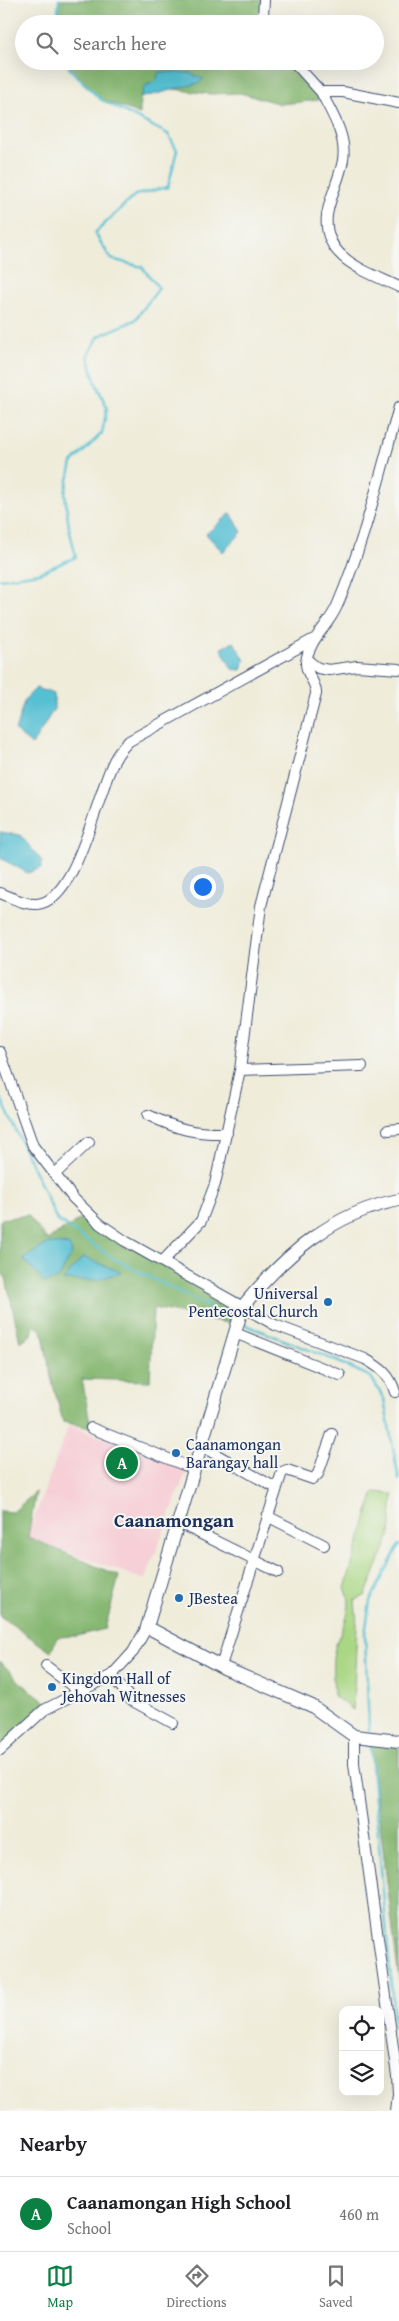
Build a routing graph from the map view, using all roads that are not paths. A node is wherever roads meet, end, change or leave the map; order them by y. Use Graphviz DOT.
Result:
graph roads {
  1 [pos="264,0"];
  2 [pos="263,15"];
  3 [pos="301,70"];
  4 [pos="321,92"];
  5 [pos="399,103"];
  6 [pos="399,287"];
  7 [pos="399,407"];
  8 [pos="315,638"];
  9 [pos="307,660"];
  10 [pos="399,670"];
  11 [pos="0,893"];
  12 [pos="0,1052"];
  13 [pos="362,1066"];
  14 [pos="240,1070"];
  15 [pos="148,1115"];
  16 [pos="227,1133"];
  17 [pos="89,1142"];
  18 [pos="54,1174"];
  19 [pos="399,1200"];
  20 [pos="163,1261"];
  21 [pos="242,1306"];
  22 [pos="235,1333"];
  23 [pos="340,1375"];
  24 [pos="395,1392"];
  25 [pos="91,1428"];
  26 [pos="332,1434"];
  27 [pos="201,1446"];
  28 [pos="194,1469"];
  29 [pos="276,1488"];
  30 [pos="267,1516"];
  31 [pos="178,1522"];
  32 [pos="324,1545"];
  33 [pos="252,1560"];
  34 [pos="278,1572"];
  35 [pos="147,1627"];
  36 [pos="46,1666"];
  37 [pos="221,1666"];
  38 [pos="112,1675"];
  39 [pos="80,1692"];
  40 [pos="173,1723"];
  41 [pos="354,1736"];
  42 [pos="399,1741"];
  43 [pos="0,1750"];
  44 [pos="396,2111"];
  1 -- 2 [label="street"];
  3 -- 4 [label="street"];
  4 -- 5 [label="street"];
  4 -- 6 [label="street"];
  7 -- 8 [label="street"];
  8 -- 9 [label="street"];
  8 -- 11 [label="street"];
  9 -- 10 [label="street"];
  9 -- 14 [label="street"];
  12 -- 18 [label="street"];
  13 -- 14 [label="street"];
  14 -- 16 [label="street"];
  15 -- 16 [label="street"];
  16 -- 20 [label="street"];
  17 -- 18 [label="street"];
  18 -- 20 [label="street"];
  19 -- 21 [label="street"];
  20 -- 21 [label="street"];
  21 -- 22 [label="street"];
  21 -- 24 [label="street"];
  22 -- 23 [label="street"];
  22 -- 27 [label="street"];
  25 -- 28 [label="street"];
  26 -- 29 [label="street"];
  27 -- 28 [label="street"];
  27 -- 29 [label="street"];
  28 -- 31 [label="street"];
  29 -- 30 [label="street"];
  30 -- 32 [label="street"];
  30 -- 33 [label="street"];
  31 -- 33 [label="street"];
  31 -- 35 [label="street"];
  33 -- 34 [label="street"];
  33 -- 37 [label="street"];
  35 -- 37 [label="street"];
  35 -- 38 [label="street"];
  36 -- 39 [label="street"];
  37 -- 41 [label="street"];
  38 -- 39 [label="street"];
  38 -- 40 [label="street"];
  39 -- 43 [label="street"];
  41 -- 42 [label="street"];
  41 -- 44 [label="street"];
}
